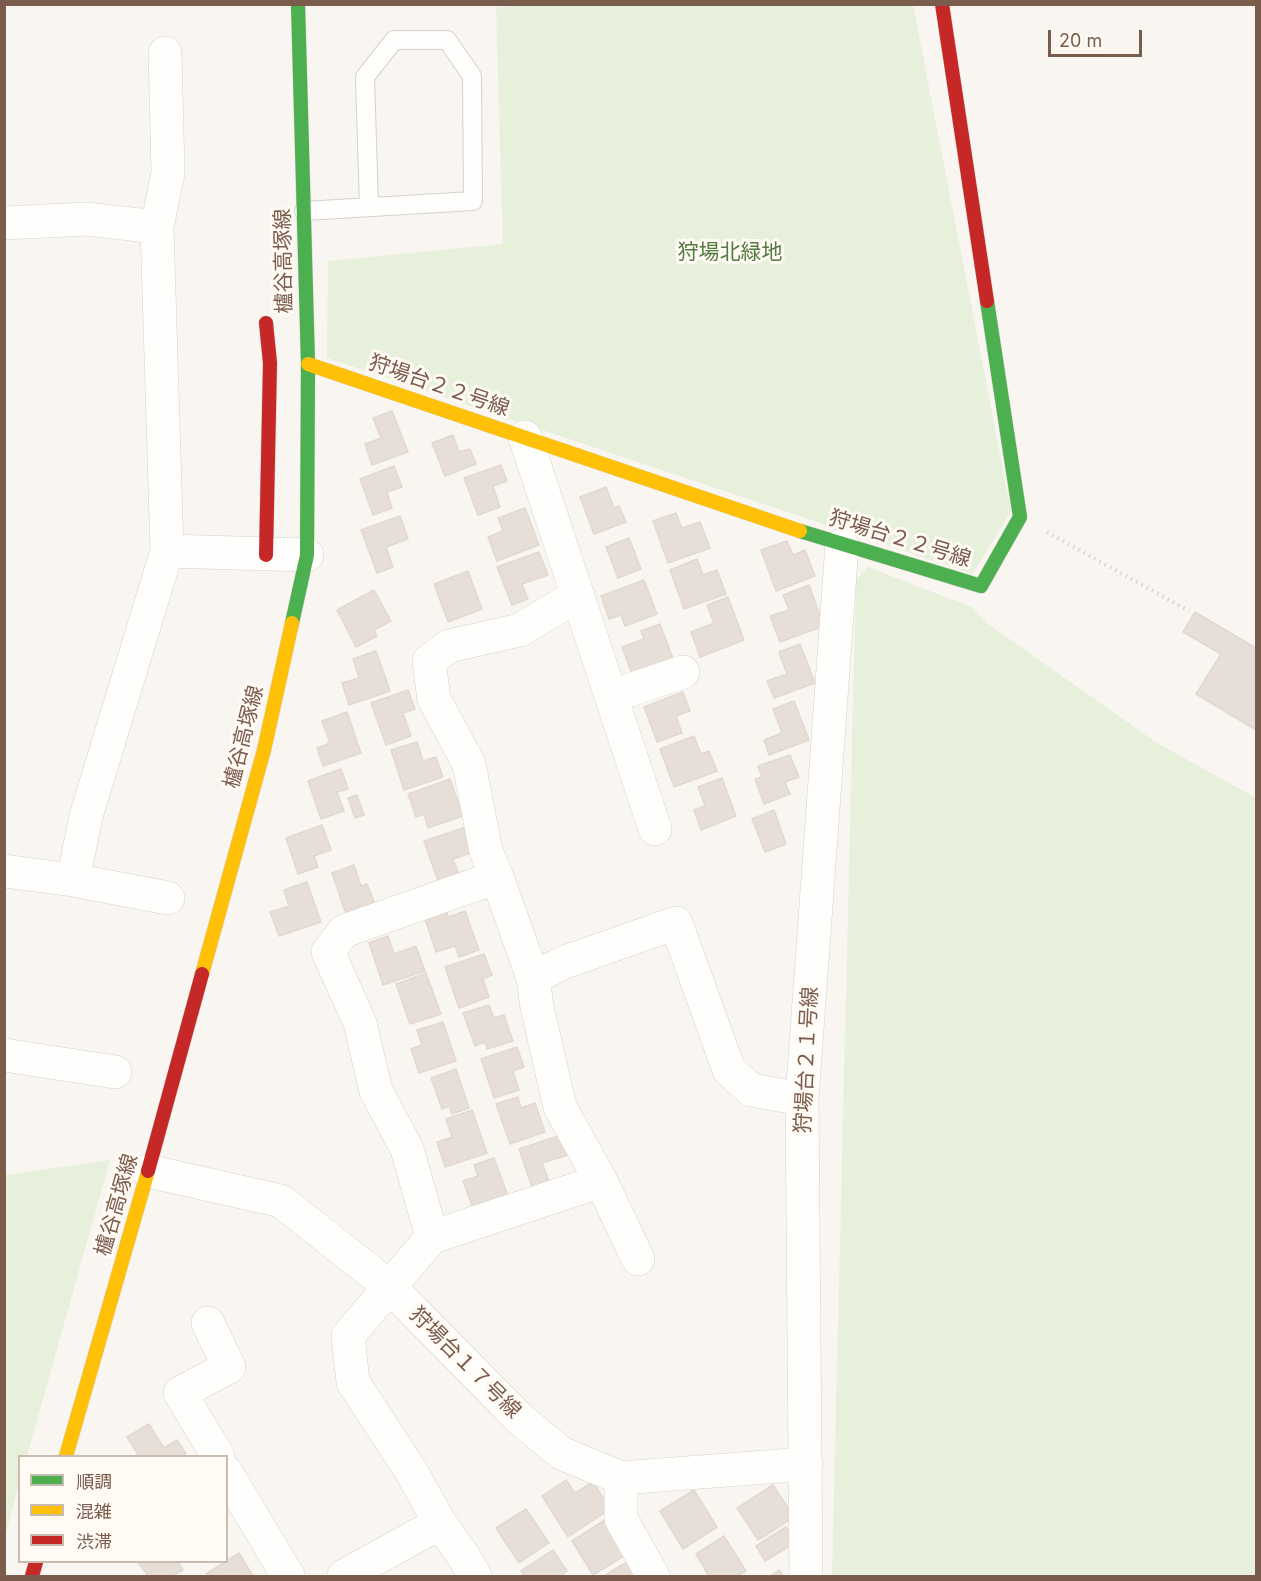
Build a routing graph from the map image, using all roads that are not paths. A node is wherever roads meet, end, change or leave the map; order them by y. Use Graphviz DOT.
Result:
graph roads {
  1 [pos="298,4"];
  2 [pos="942,4"];
  3 [pos="165,53"];
  4 [pos="369,207"];
  5 [pos="304,211"];
  6 [pos="4,223"];
  7 [pos="157,227"];
  8 [pos="266,323"];
  9 [pos="308,364"];
  10 [pos="525,437"];
  11 [pos="842,545"];
  12 [pos="167,551"];
  13 [pos="266,555"];
  14 [pos="307,555"];
  15 [pos="578,595"];
  16 [pos="683,672"];
  17 [pos="612,696"];
  18 [pos="656,829"];
  19 [pos="4,871"];
  20 [pos="497,877"];
  21 [pos="73,880"];
  22 [pos="168,898"];
  23 [pos="533,978"];
  24 [pos="4,1055"];
  25 [pos="115,1072"];
  26 [pos="802,1099"];
  27 [pos="148,1171"];
  28 [pos="602,1181"];
  29 [pos="432,1238"];
  30 [pos="638,1259"];
  31 [pos="390,1287"];
  32 [pos="208,1323"];
  33 [pos="66,1455"];
  34 [pos="217,1455"];
  35 [pos="806,1464"];
  36 [pos="228,1475"];
  37 [pos="621,1478"];
  38 [pos="440,1523"];
  39 [pos="288,1576"];
  40 [pos="344,1576"];
  41 [pos="475,1576"];
  42 [pos="653,1576"];
  43 [pos="806,1576"];
  1 -- 5 [label="street, 櫨谷高塚線"];
  2 -- 11 [label="street, 狩場台２２号線"];
  3 -- 7 [label="street"];
  4 -- 4 [label="lane"];
  4 -- 5 [label="lane"];
  5 -- 9 [label="street, 櫨谷高塚線"];
  6 -- 7 [label="street"];
  7 -- 12 [label="street"];
  8 -- 13 [label="street"];
  9 -- 10 [label="street, 狩場台２２号線"];
  9 -- 14 [label="street, 櫨谷高塚線"];
  10 -- 11 [label="street, 狩場台２２号線"];
  10 -- 15 [label="street"];
  11 -- 26 [label="street, 狩場台２１号線"];
  12 -- 13 [label="street"];
  12 -- 21 [label="street"];
  13 -- 14 [label="street"];
  14 -- 27 [label="street, 櫨谷高塚線"];
  15 -- 17 [label="street"];
  15 -- 20 [label="street"];
  16 -- 17 [label="street"];
  17 -- 18 [label="street"];
  19 -- 21 [label="street"];
  20 -- 23 [label="street"];
  20 -- 29 [label="street"];
  21 -- 22 [label="street"];
  23 -- 26 [label="street"];
  23 -- 28 [label="street"];
  24 -- 25 [label="street"];
  26 -- 35 [label="street, 狩場台２１号線"];
  27 -- 31 [label="street, 狩場台１７号線"];
  27 -- 33 [label="street, 櫨谷高塚線"];
  28 -- 29 [label="street"];
  28 -- 30 [label="street"];
  29 -- 31 [label="street"];
  31 -- 37 [label="street, 狩場台１７号線"];
  31 -- 38 [label="street"];
  32 -- 34 [label="street"];
  35 -- 37 [label="street, 狩場台１７号線"];
  35 -- 43 [label="street, 狩場台２１号線"];
  36 -- 39 [label="street"];
  37 -- 42 [label="street"];
  38 -- 40 [label="street"];
  38 -- 41 [label="street"];
}
